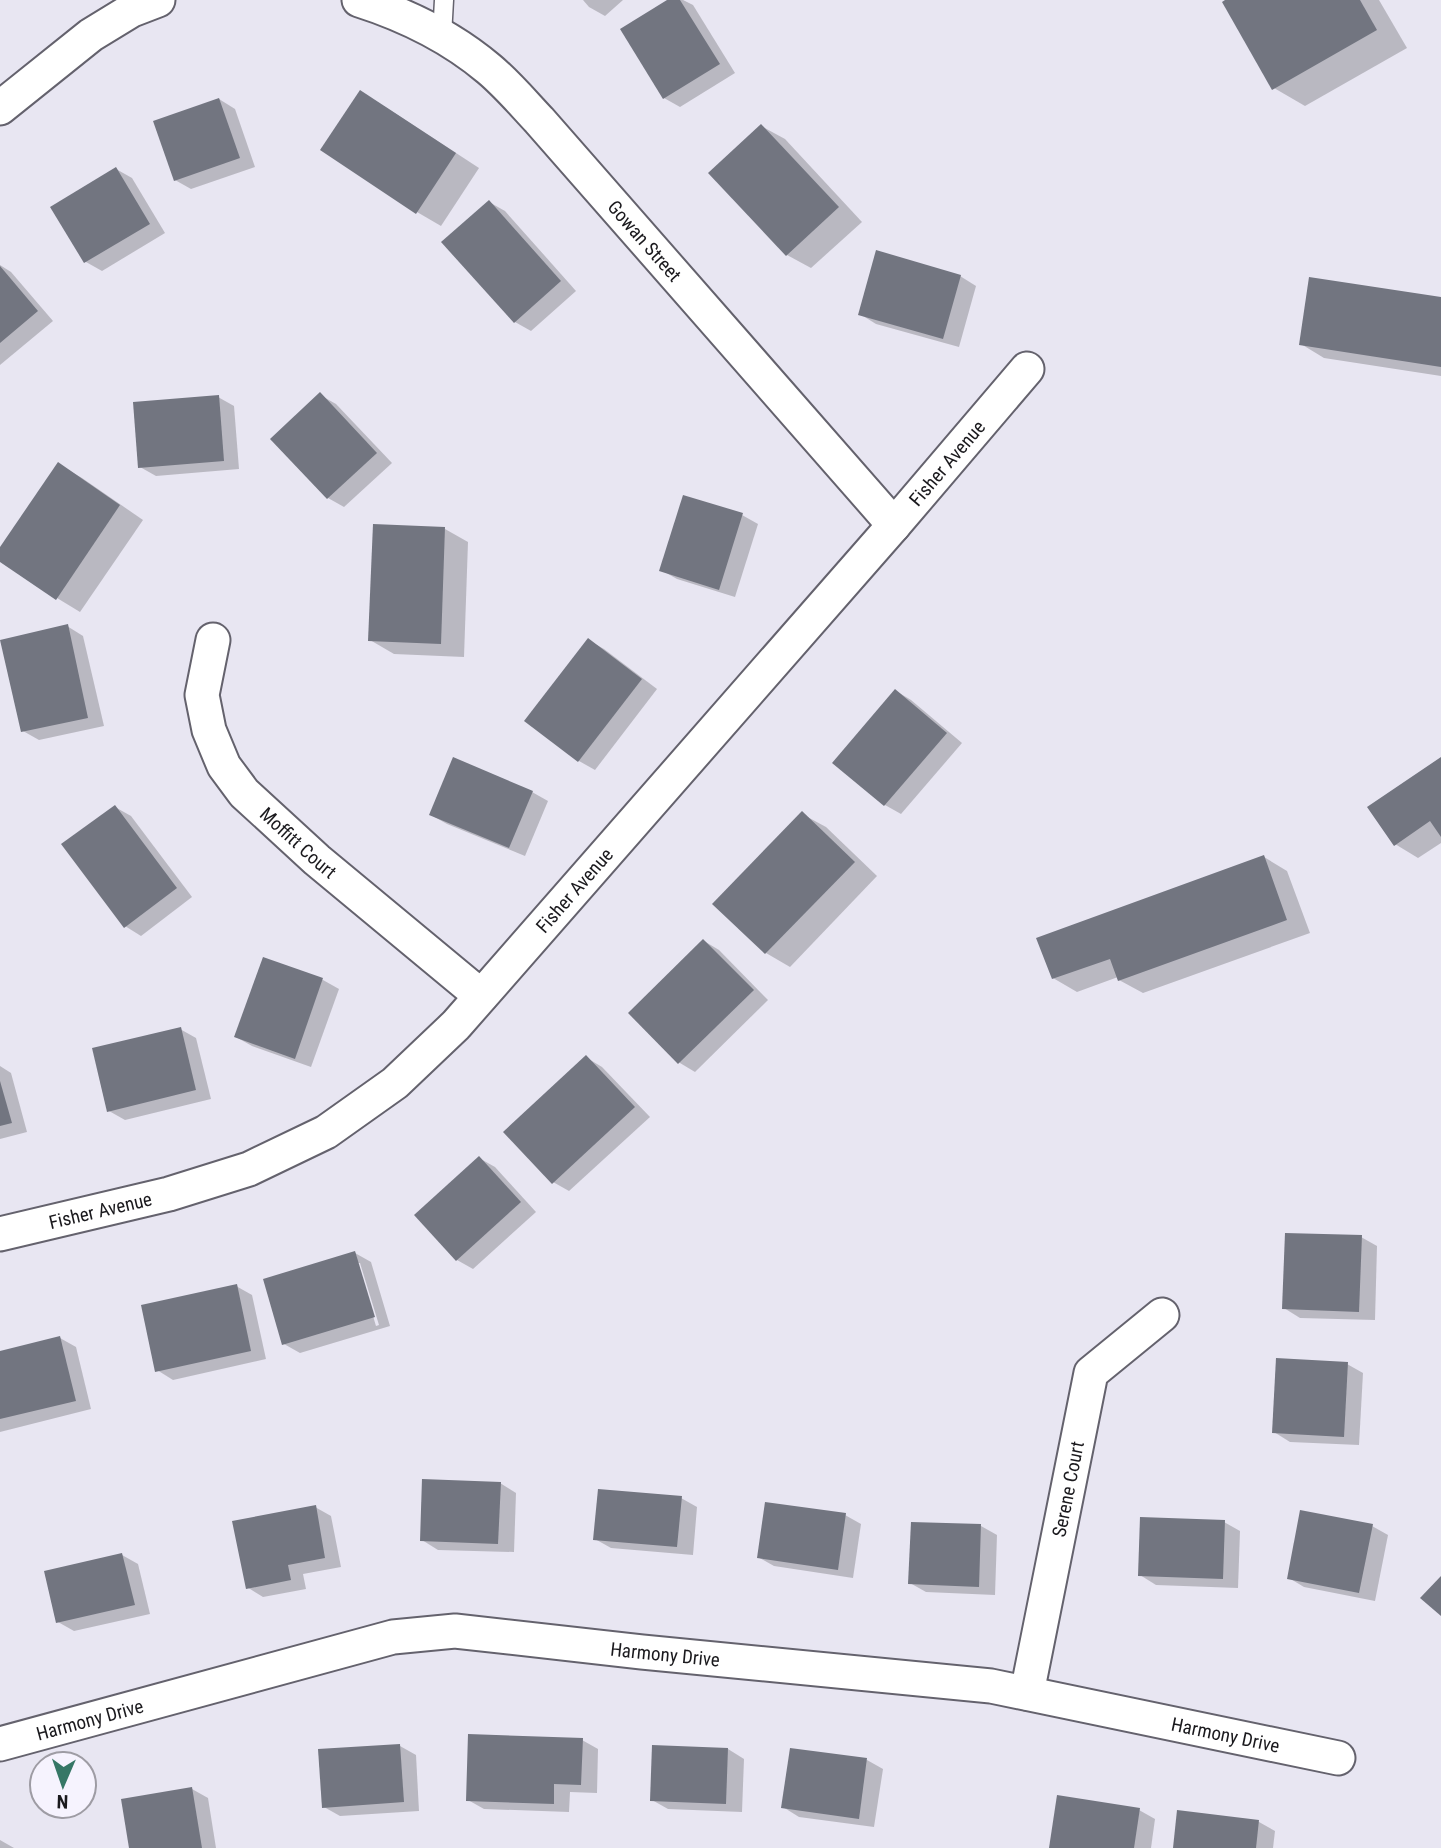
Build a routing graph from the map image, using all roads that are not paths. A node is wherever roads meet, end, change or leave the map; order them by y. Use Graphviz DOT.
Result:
graph roads {
  1 [pos="124,0"];
  2 [pos="158,0"];
  3 [pos="359,0"];
  4 [pos="444,0"];
  5 [pos="91,36"];
  6 [pos="442,36"];
  7 [pos="0,108"];
  8 [pos="1027,369"];
  9 [pos="894,525"];
  10 [pos="213,640"];
  11 [pos="481,996"];
  12 [pos="0,1234"];
  13 [pos="1162,1315"];
  14 [pos="1027,1693"];
  15 [pos="0,1744"];
  16 [pos="1338,1758"];
  1 -- 5 [label="lane"];
  2 -- 5 [label="street"];
  3 -- 6 [label="street, Gowan Street"];
  4 -- 6 [label="lane"];
  5 -- 7 [label="street"];
  6 -- 9 [label="street, Gowan Street"];
  8 -- 9 [label="street, Fisher Avenue"];
  9 -- 11 [label="street, Fisher Avenue"];
  10 -- 11 [label="street, Moffitt Court"];
  11 -- 12 [label="street, Fisher Avenue"];
  13 -- 14 [label="street, Serene Court"];
  14 -- 15 [label="street, Harmony Drive"];
  14 -- 16 [label="street, Harmony Drive"];
}
